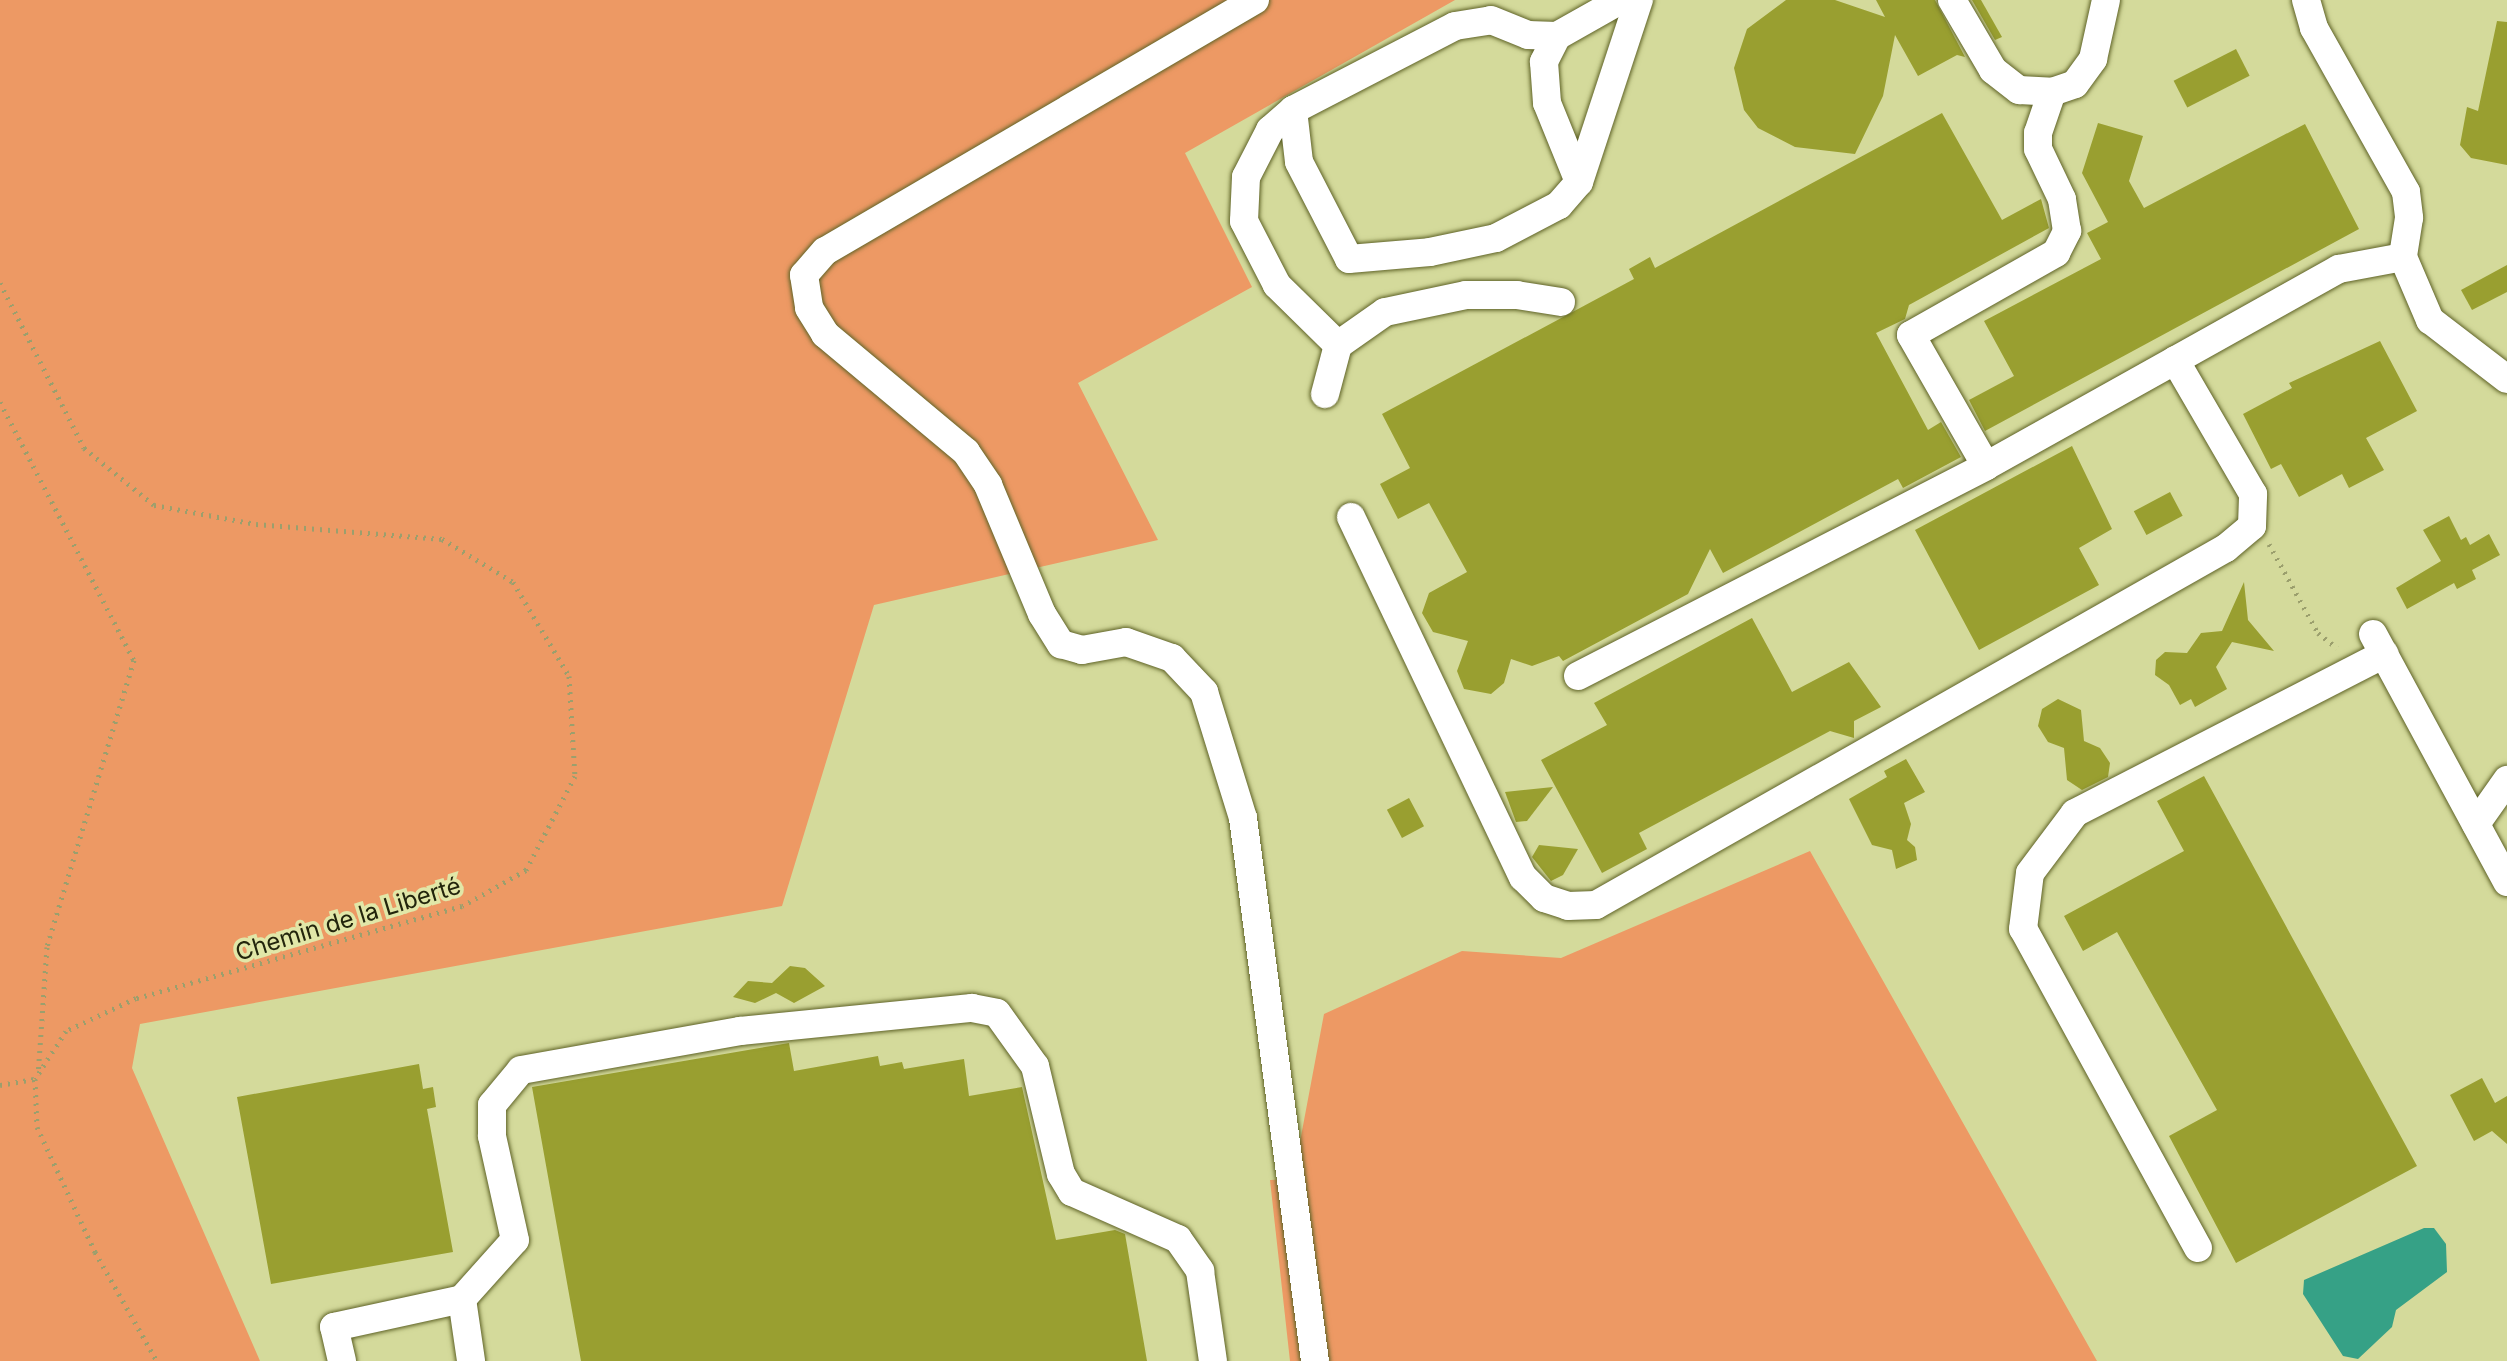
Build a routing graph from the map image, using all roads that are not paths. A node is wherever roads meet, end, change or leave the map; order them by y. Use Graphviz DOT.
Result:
graph roads {
  1 [pos="1255,0"];
  2 [pos="1621,0"];
  3 [pos="1639,0"];
  4 [pos="1952,0"];
  5 [pos="2106,0"];
  6 [pos="2306,0"];
  7 [pos="1557,36"];
  8 [pos="2052,92"];
  9 [pos="1293,110"];
  10 [pos="1579,182"];
  11 [pos="2403,257"];
  12 [pos="1561,302"];
  13 [pos="1338,345"];
  14 [pos="2175,360"];
  15 [pos="2507,379"];
  16 [pos="1325,394"];
  17 [pos="1986,466"];
  18 [pos="1351,517"];
  19 [pos="1578,676"];
  20 [pos="2506,784"];
  21 [pos="2476,824"];
  22 [pos="2507,882"];
  23 [pos="2198,1248"];
  24 [pos="462,1299"];
  25 [pos="342,1361"];
  26 [pos="471,1361"];
  27 [pos="1213,1361"];
  28 [pos="1315,1361"];
  1 -- 28 [label="lane"];
  2 -- 7 [label="lane"];
  3 -- 10 [label="lane"];
  4 -- 8 [label="lane"];
  5 -- 8 [label="lane"];
  6 -- 11 [label="lane"];
  7 -- 9 [label="lane"];
  7 -- 10 [label="lane"];
  8 -- 17 [label="lane"];
  9 -- 10 [label="lane"];
  9 -- 13 [label="lane"];
  11 -- 14 [label="lane"];
  11 -- 15 [label="lane"];
  12 -- 13 [label="lane"];
  13 -- 16 [label="lane"];
  14 -- 17 [label="lane"];
  14 -- 18 [label="lane"];
  17 -- 19 [label="lane"];
  20 -- 21 [label="lane"];
  21 -- 22 [label="lane"];
  21 -- 23 [label="lane"];
  24 -- 25 [label="lane"];
  24 -- 26 [label="lane"];
  24 -- 27 [label="lane"];
}
